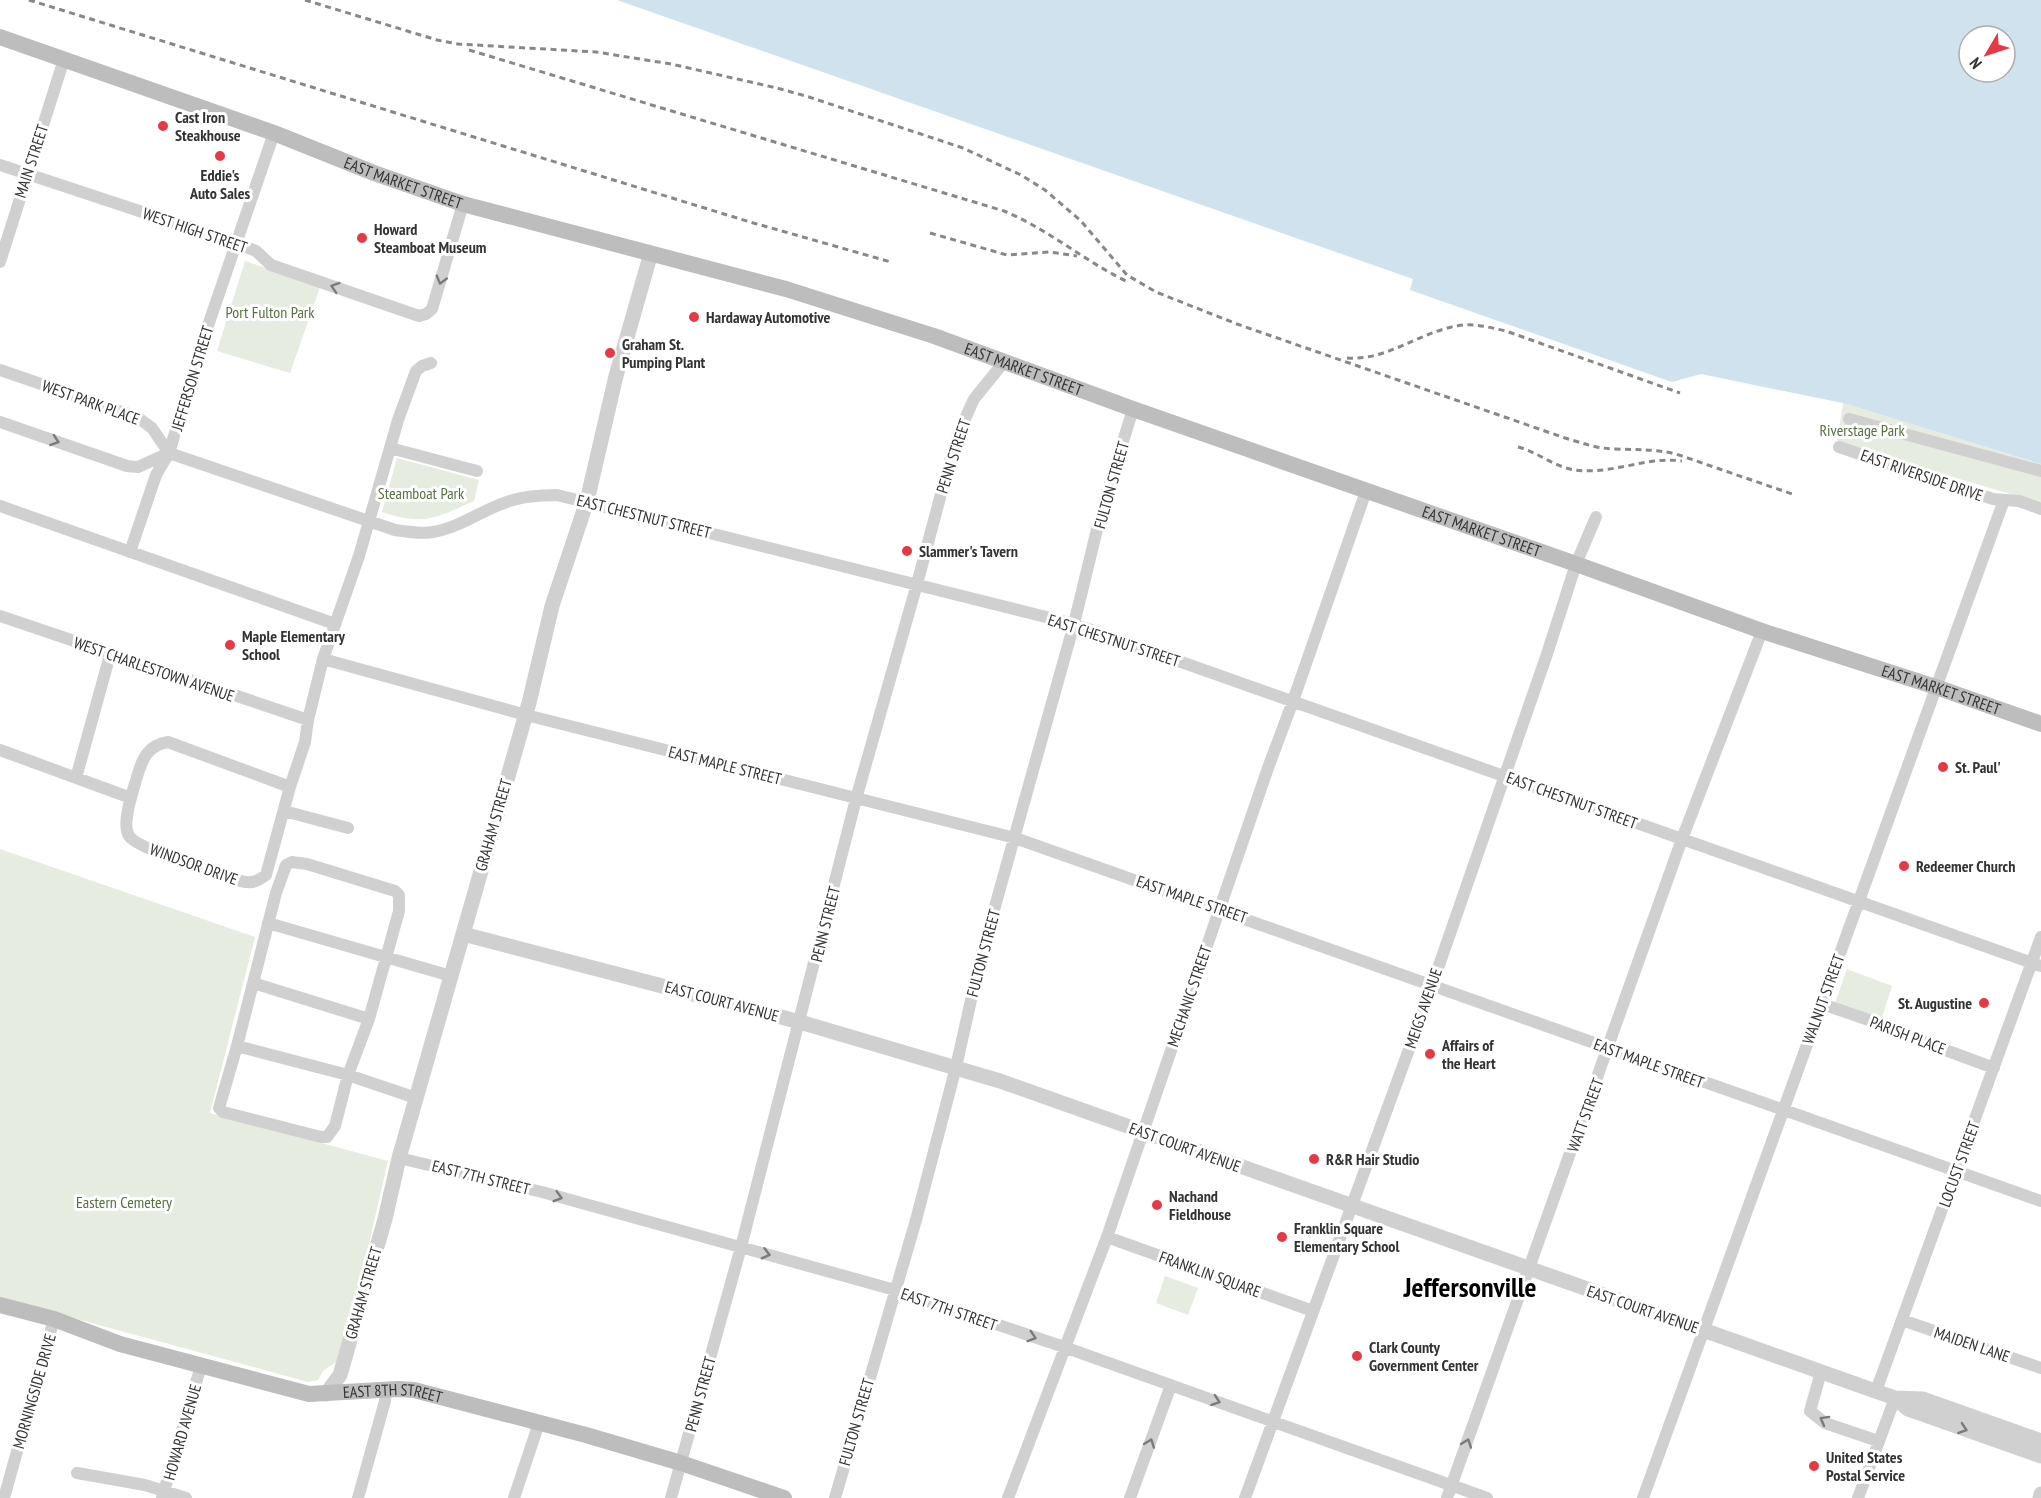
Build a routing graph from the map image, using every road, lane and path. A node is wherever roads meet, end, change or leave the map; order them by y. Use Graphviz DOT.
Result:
graph roads {
  1 [pos="0,37"];
  2 [pos="64,59"];
  3 [pos="274,133"];
  4 [pos="0,165"];
  5 [pos="27,174"];
  6 [pos="463,204"];
  7 [pos="236,243"];
  8 [pos="651,253"];
  9 [pos="0,262"];
  10 [pos="1004,362"];
  11 [pos="431,363"];
  12 [pos="0,370"];
  13 [pos="1133,409"];
  14 [pos="1849,419"];
  15 [pos="0,422"];
  16 [pos="1839,447"];
  17 [pos="390,448"];
  18 [pos="169,453"];
  19 [pos="477,471"];
  20 [pos="2041,471"];
  21 [pos="1366,491"];
  22 [pos="2004,500"];
  23 [pos="587,501"];
  24 [pos="0,506"];
  25 [pos="2041,509"];
  26 [pos="1596,517"];
  27 [pos="368,522"];
  28 [pos="130,552"];
  29 [pos="1576,564"];
  30 [pos="917,584"];
  31 [pos="0,616"];
  32 [pos="335,624"];
  33 [pos="1074,624"];
  34 [pos="1762,631"];
  35 [pos="110,655"];
  36 [pos="323,659"];
  37 [pos="1936,687"];
  38 [pos="1293,701"];
  39 [pos="526,715"];
  40 [pos="308,720"];
  41 [pos="2041,724"];
  42 [pos="0,750"];
  43 [pos="1505,776"];
  44 [pos="76,778"];
  45 [pos="290,787"];
  46 [pos="131,798"];
  47 [pos="856,799"];
  48 [pos="284,811"];
  49 [pos="348,828"];
  50 [pos="1015,838"];
  51 [pos="1682,839"];
  52 [pos="1859,902"];
  53 [pos="1220,909"];
  54 [pos="268,923"];
  55 [pos="463,934"];
  56 [pos="2041,937"];
  57 [pos="386,958"];
  58 [pos="2036,965"];
  59 [pos="451,976"];
  60 [pos="253,983"];
  61 [pos="1432,985"];
  62 [pos="1822,1004"];
  63 [pos="369,1019"];
  64 [pos="800,1022"];
  65 [pos="237,1046"];
  66 [pos="1608,1048"];
  67 [pos="956,1067"];
  68 [pos="1994,1068"];
  69 [pos="348,1075"];
  70 [pos="416,1098"];
  71 [pos="1783,1110"];
  72 [pos="1142,1132"];
  73 [pos="399,1158"];
  74 [pos="1956,1171"];
  75 [pos="2041,1201"];
  76 [pos="1352,1206"];
  77 [pos="1107,1238"];
  78 [pos="741,1247"];
  79 [pos="1529,1269"];
  80 [pos="895,1290"];
  81 [pos="0,1305"];
  82 [pos="1313,1311"];
  83 [pos="54,1319"];
  84 [pos="1902,1320"];
  85 [pos="1703,1330"];
  86 [pos="1064,1347"];
  87 [pos="201,1366"];
  88 [pos="2041,1368"];
  89 [pos="1821,1372"];
  90 [pos="1172,1386"];
  91 [pos="386,1389"];
  92 [pos="1876,1391"];
  93 [pos="326,1394"];
  94 [pos="1895,1398"];
  95 [pos="1274,1422"];
  96 [pos="540,1423"];
  97 [pos="1878,1441"];
  98 [pos="2041,1441"];
  99 [pos="2041,1456"];
  100 [pos="681,1463"];
  101 [pos="77,1473"];
  102 [pos="1449,1492"];
  103 [pos="163,1495"];
  104 [pos="4,1498"];
  105 [pos="186,1498"];
  106 [pos="358,1498"];
  107 [pos="514,1498"];
  108 [pos="671,1498"];
  109 [pos="784,1498"];
  110 [pos="835,1498"];
  111 [pos="1008,1498"];
  112 [pos="1130,1498"];
  113 [pos="1245,1498"];
  114 [pos="1487,1498"];
  115 [pos="1643,1498"];
  116 [pos="1858,1498"];
  1 -- 2 [label="main road, EAST MARKET STREET"];
  2 -- 3 [label="main road, EAST MARKET STREET"];
  2 -- 5 [label="street, MAIN STREET"];
  3 -- 6 [label="main road, EAST MARKET STREET"];
  3 -- 7 [label="street, JEFFERSON STREET"];
  4 -- 5 [label="street, WEST HIGH STREET"];
  5 -- 7 [label="street, WEST HIGH STREET"];
  5 -- 9 [label="street, MAIN STREET"];
  6 -- 7 [label="street, WEST HIGH STREET, one-way"];
  6 -- 8 [label="main road, EAST MARKET STREET"];
  7 -- 18 [label="street, JEFFERSON STREET"];
  8 -- 10 [label="main road, EAST MARKET STREET"];
  8 -- 23 [label="street, GRAHAM STREET"];
  10 -- 13 [label="main road, EAST MARKET STREET"];
  10 -- 30 [label="street, PENN STREET"];
  11 -- 17 [label="street, WINDSOR DRIVE"];
  12 -- 18 [label="street, WEST PARK PLACE"];
  13 -- 21 [label="main road, EAST MARKET STREET"];
  13 -- 33 [label="street, FULTON STREET"];
  14 -- 20 [label="street"];
  15 -- 18 [label="street, one-way"];
  16 -- 22 [label="street, EAST RIVERSIDE DRIVE"];
  17 -- 19 [label="street"];
  17 -- 27 [label="street, WINDSOR DRIVE"];
  18 -- 27 [label="street, EAST CHESTNUT STREET"];
  18 -- 28 [label="street, JEFFERSON STREET"];
  21 -- 29 [label="main road, EAST MARKET STREET"];
  21 -- 38 [label="street, MECHANIC STREET"];
  22 -- 25 [label="street, EAST RIVERSIDE DRIVE"];
  22 -- 37 [label="street, WALNUT STREET"];
  23 -- 27 [label="street, EAST CHESTNUT STREET"];
  23 -- 30 [label="street, EAST CHESTNUT STREET"];
  23 -- 39 [label="street, GRAHAM STREET"];
  24 -- 28 [label="street"];
  26 -- 29 [label="street, MEIGS AVENUE"];
  27 -- 32 [label="street, WINDSOR DRIVE"];
  28 -- 32 [label="street"];
  29 -- 34 [label="main road, EAST MARKET STREET"];
  29 -- 43 [label="street, MEIGS AVENUE"];
  30 -- 33 [label="street, EAST CHESTNUT STREET"];
  30 -- 47 [label="street, PENN STREET"];
  31 -- 35 [label="street, WEST CHARLESTOWN AVENUE"];
  32 -- 36 [label="street, WINDSOR DRIVE"];
  33 -- 38 [label="street, EAST CHESTNUT STREET"];
  33 -- 50 [label="street, FULTON STREET"];
  34 -- 37 [label="main road, EAST MARKET STREET"];
  34 -- 51 [label="street, WATT STREET"];
  35 -- 40 [label="street, WEST CHARLESTOWN AVENUE"];
  35 -- 44 [label="street"];
  36 -- 39 [label="street, EAST MAPLE STREET"];
  36 -- 40 [label="street, WINDSOR DRIVE"];
  37 -- 41 [label="main road, EAST MARKET STREET"];
  37 -- 52 [label="street, WALNUT STREET"];
  38 -- 43 [label="street, EAST CHESTNUT STREET"];
  38 -- 53 [label="street, MECHANIC STREET"];
  39 -- 47 [label="street, EAST MAPLE STREET"];
  39 -- 55 [label="street, GRAHAM STREET"];
  40 -- 45 [label="street, WINDSOR DRIVE"];
  42 -- 44 [label="street"];
  43 -- 51 [label="street, EAST CHESTNUT STREET"];
  43 -- 61 [label="street, MEIGS AVENUE"];
  44 -- 46 [label="street"];
  45 -- 46 [label="street, WINDSOR DRIVE"];
  45 -- 48 [label="street, WINDSOR DRIVE"];
  46 -- 48 [label="street, WINDSOR DRIVE"];
  47 -- 50 [label="street, EAST MAPLE STREET"];
  47 -- 64 [label="street, PENN STREET"];
  48 -- 49 [label="street"];
  50 -- 53 [label="street, EAST MAPLE STREET"];
  50 -- 67 [label="street, FULTON STREET"];
  51 -- 52 [label="street, EAST CHESTNUT STREET"];
  51 -- 66 [label="street, WATT STREET"];
  52 -- 58 [label="street, EAST CHESTNUT STREET"];
  52 -- 62 [label="street, WALNUT STREET"];
  53 -- 61 [label="street, EAST MAPLE STREET"];
  53 -- 72 [label="street, MECHANIC STREET"];
  54 -- 57 [label="street"];
  54 -- 57 [label="street"];
  54 -- 60 [label="street"];
  55 -- 59 [label="street, GRAHAM STREET"];
  55 -- 64 [label="street, EAST COURT AVENUE"];
  56 -- 58 [label="street, LOCUST STREET"];
  57 -- 59 [label="street"];
  57 -- 63 [label="street"];
  58 -- 68 [label="street, LOCUST STREET"];
  59 -- 70 [label="street, GRAHAM STREET"];
  60 -- 63 [label="street"];
  60 -- 65 [label="street"];
  61 -- 66 [label="street, EAST MAPLE STREET"];
  61 -- 76 [label="street, MEIGS AVENUE"];
  62 -- 68 [label="street, PARISH PLACE"];
  62 -- 71 [label="street, WALNUT STREET"];
  63 -- 69 [label="street"];
  64 -- 67 [label="street, EAST COURT AVENUE"];
  64 -- 78 [label="street, PENN STREET"];
  65 -- 69 [label="street"];
  65 -- 69 [label="street"];
  66 -- 71 [label="street, EAST MAPLE STREET"];
  66 -- 79 [label="street, WATT STREET"];
  67 -- 72 [label="street, EAST COURT AVENUE"];
  67 -- 80 [label="street, FULTON STREET"];
  68 -- 74 [label="street, LOCUST STREET"];
  69 -- 70 [label="street"];
  70 -- 73 [label="street, GRAHAM STREET"];
  71 -- 74 [label="street, EAST MAPLE STREET"];
  71 -- 85 [label="street, WALNUT STREET"];
  72 -- 76 [label="street, EAST COURT AVENUE"];
  72 -- 77 [label="street, MECHANIC STREET"];
  73 -- 78 [label="street, EAST 7TH STREET, one-way"];
  73 -- 93 [label="street, GRAHAM STREET"];
  74 -- 75 [label="street, EAST MAPLE STREET"];
  74 -- 84 [label="street, LOCUST STREET"];
  76 -- 79 [label="street, EAST COURT AVENUE"];
  76 -- 82 [label="street, MEIGS AVENUE"];
  77 -- 82 [label="street, FRANKLIN SQUARE"];
  77 -- 86 [label="street, MECHANIC STREET"];
  78 -- 80 [label="street, EAST 7TH STREET, one-way"];
  78 -- 100 [label="street, PENN STREET"];
  79 -- 85 [label="street, EAST COURT AVENUE"];
  102 -- 79 [label="street, WATT STREET, one-way"];
  80 -- 86 [label="street, EAST 7TH STREET, one-way"];
  80 -- 110 [label="street, FULTON STREET"];
  81 -- 83 [label="main road, EAST 8TH STREET"];
  82 -- 95 [label="street, MEIGS AVENUE"];
  83 -- 87 [label="main road, EAST 8TH STREET"];
  83 -- 104 [label="street, MORNINGSIDE DRIVE"];
  84 -- 88 [label="street, MAIDEN LANE"];
  84 -- 92 [label="street, LOCUST STREET"];
  85 -- 89 [label="street, EAST COURT AVENUE"];
  85 -- 115 [label="street, WALNUT STREET"];
  86 -- 90 [label="street, EAST 7TH STREET"];
  86 -- 111 [label="street, MECHANIC STREET"];
  87 -- 93 [label="main road, EAST 8TH STREET"];
  87 -- 103 [label="street, HOWARD AVENUE"];
  89 -- 92 [label="street, EAST COURT AVENUE"];
  97 -- 89 [label="street, one-way"];
  90 -- 95 [label="street, EAST 7TH STREET, one-way"];
  112 -- 90 [label="street, one-way"];
  91 -- 93 [label="main road, EAST 8TH STREET"];
  91 -- 96 [label="main road, EAST 8TH STREET"];
  91 -- 106 [label="street"];
  92 -- 94 [label="street, EAST COURT AVENUE"];
  94 -- 97 [label="street"];
  94 -- 98 [label="street, EAST COURT AVENUE"];
  94 -- 99 [label="street, EAST COURT AVENUE, one-way"];
  95 -- 102 [label="street, EAST 7TH STREET"];
  95 -- 113 [label="street, MEIGS AVENUE"];
  96 -- 100 [label="main road, EAST 8TH STREET"];
  96 -- 107 [label="street"];
  97 -- 116 [label="street"];
  100 -- 108 [label="street, PENN STREET"];
  100 -- 109 [label="main road, EAST 8TH STREET"];
  101 -- 103 [label="street"];
  102 -- 114 [label="street, EAST 7TH STREET"];
  103 -- 105 [label="street"];
}
